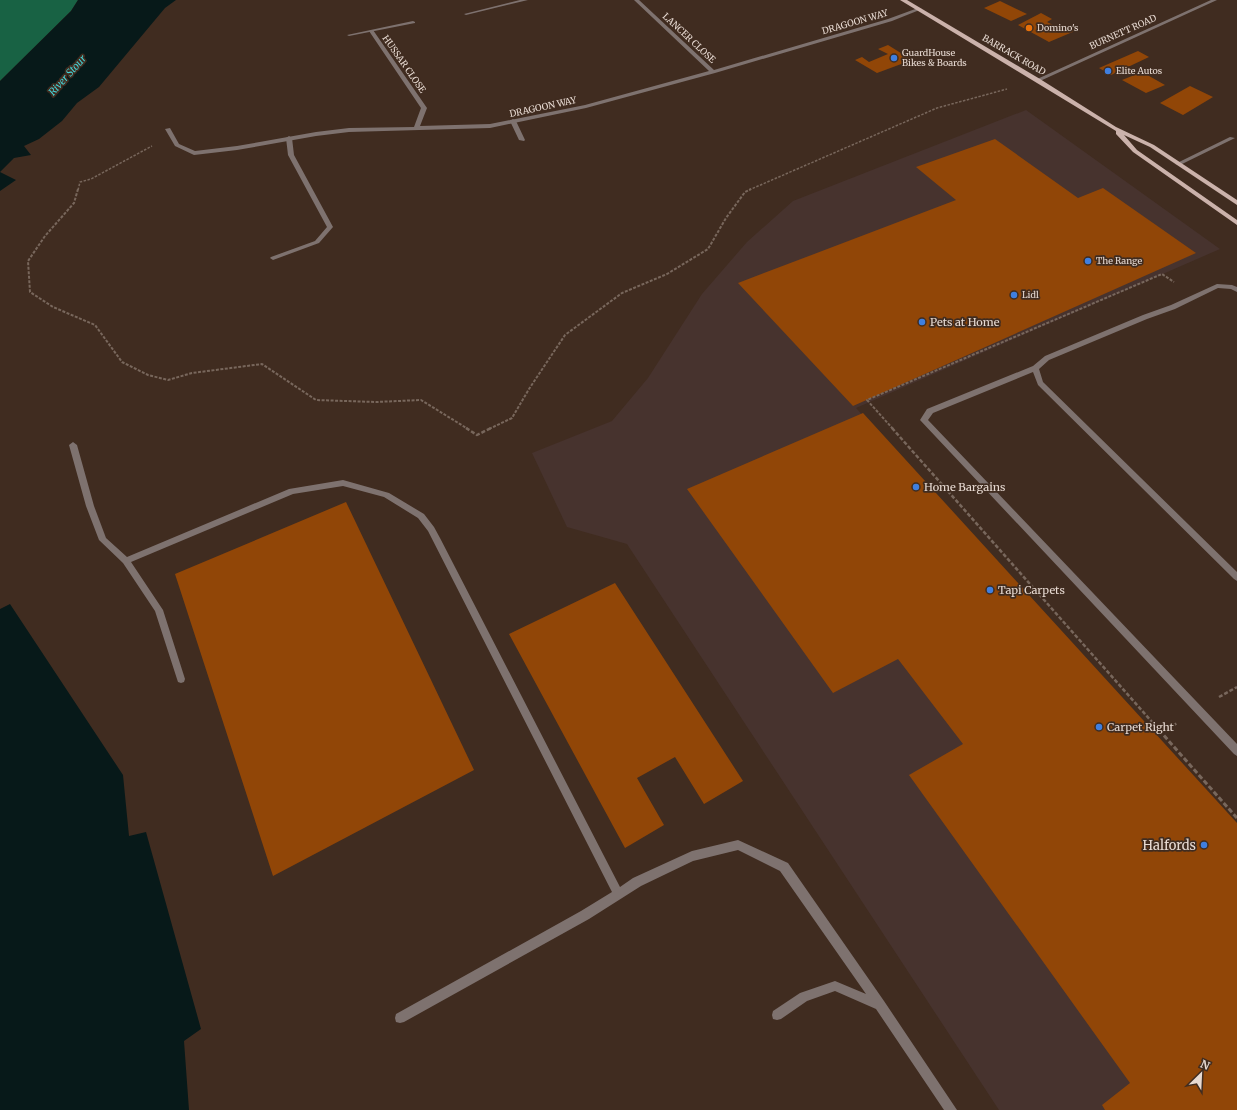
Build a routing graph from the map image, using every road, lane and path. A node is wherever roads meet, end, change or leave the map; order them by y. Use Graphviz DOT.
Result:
graph roads {
  1 [pos="525,0"];
  2 [pos="636,0"];
  3 [pos="903,0"];
  4 [pos="1215,0"];
  5 [pos="920,9"];
  6 [pos="466,14"];
  7 [pos="413,22"];
  8 [pos="371,31"];
  9 [pos="349,35"];
  10 [pos="713,72"];
  11 [pos="1038,80"];
  12 [pos="513,121"];
  13 [pos="1114,128"];
  14 [pos="168,129"];
  15 [pos="416,129"];
  16 [pos="172,136"];
  17 [pos="289,138"];
  18 [pos="1232,138"];
  19 [pos="522,140"];
  20 [pos="1178,164"];
  21 [pos="1237,203"];
  22 [pos="1237,223"];
  23 [pos="273,258"];
  24 [pos="1174,283"];
  25 [pos="1237,290"];
  26 [pos="1035,368"];
  27 [pos="73,445"];
  28 [pos="126,561"];
  29 [pos="1237,577"];
  30 [pos="181,679"];
  31 [pos="1237,751"];
  32 [pos="1237,818"];
  33 [pos="618,894"];
  34 [pos="880,1005"];
  35 [pos="777,1015"];
  36 [pos="400,1018"];
  37 [pos="952,1110"];
  1 -- 6 [label="street"];
  2 -- 10 [label="street, LANCER CLOSE"];
  3 -- 5 [label="main road, BARRACK ROAD"];
  4 -- 11 [label="street, BURNETT ROAD"];
  5 -- 10 [label="street, DRAGOON WAY"];
  5 -- 11 [label="main road, BARRACK ROAD"];
  7 -- 8 [label="street, HUSSAR CLOSE"];
  8 -- 9 [label="street, HUSSAR CLOSE"];
  8 -- 15 [label="street, HUSSAR CLOSE"];
  10 -- 12 [label="street, DRAGOON WAY"];
  11 -- 13 [label="main road, BARRACK ROAD"];
  11 -- 16 [label="path"];
  12 -- 15 [label="street, DRAGOON WAY"];
  12 -- 19 [label="street"];
  13 -- 20 [label="main road, BARRACK ROAD"];
  13 -- 22 [label="main road, BARRACK ROAD"];
  14 -- 16 [label="street, DRAGOON WAY"];
  15 -- 17 [label="street, DRAGOON WAY"];
  16 -- 17 [label="street, DRAGOON WAY"];
  17 -- 23 [label="street"];
  18 -- 20 [label="street"];
  20 -- 21 [label="main road, BARRACK ROAD"];
  24 -- 32 [label="path"];
  25 -- 26 [label="street"];
  26 -- 29 [label="street"];
  26 -- 31 [label="street"];
  27 -- 28 [label="street"];
  28 -- 30 [label="street"];
  28 -- 33 [label="street"];
  33 -- 34 [label="street"];
  33 -- 36 [label="street"];
  34 -- 35 [label="street"];
  34 -- 37 [label="street"];
}
